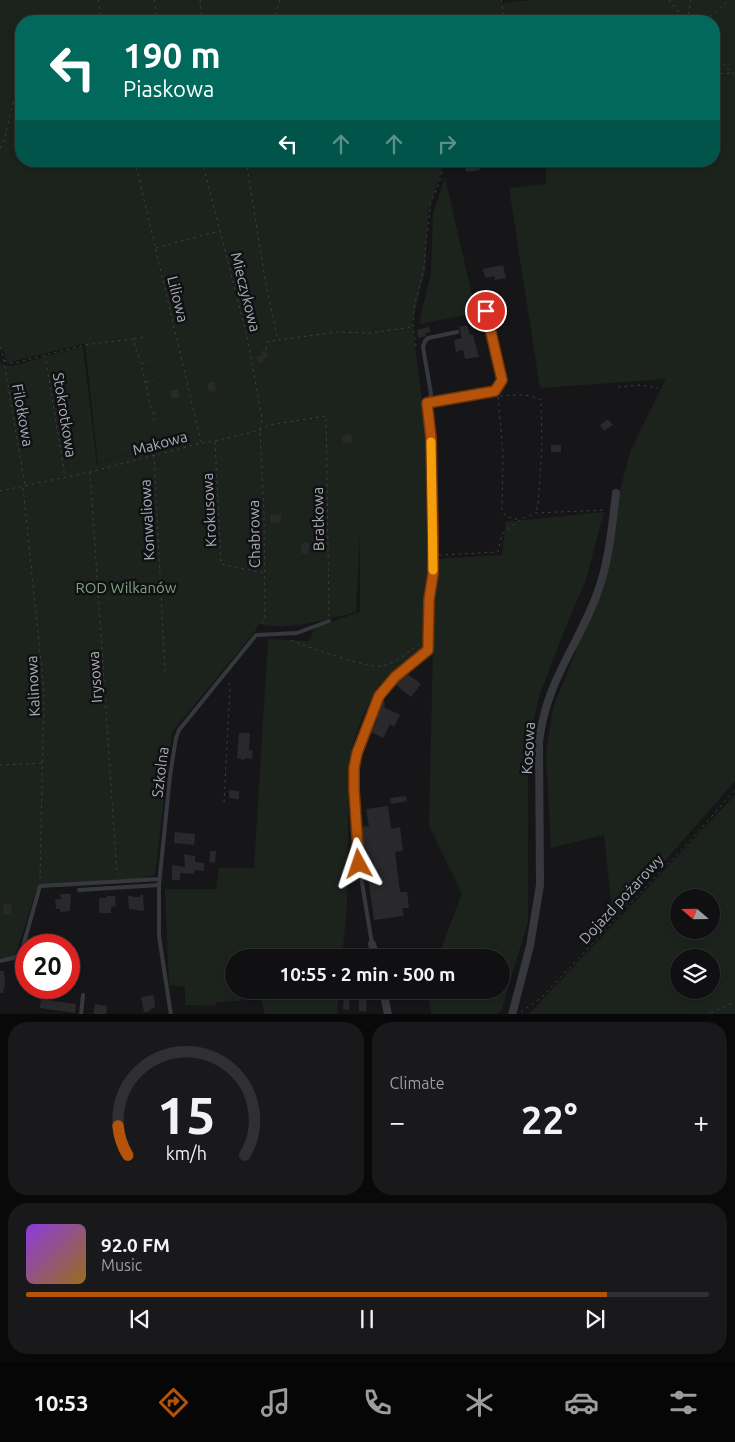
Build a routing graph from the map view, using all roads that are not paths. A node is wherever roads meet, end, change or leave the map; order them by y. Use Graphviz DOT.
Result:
graph roads {
  1 [pos="486,311"];
  2 [pos="457,332"];
  3 [pos="427,403"];
  4 [pos="616,493"];
  5 [pos="329,622"];
  6 [pos="160,879"];
  7 [pos="159,885"];
  8 [pos="79,890"];
  9 [pos="372,944"];
  10 [pos="373,949"];
  11 [pos="0,961"];
  12 [pos="83,995"];
  13 [pos="385,999"];
  14 [pos="81,1014"];
  15 [pos="171,1014"];
  16 [pos="388,1014"];
  17 [pos="512,1014"];
  1 -- 3 [label="lane"];
  2 -- 3 [label="lane"];
  3 -- 9 [label="lane"];
  4 -- 17 [label="street, Kosowa"];
  5 -- 6 [label="lane, Szkolna"];
  6 -- 7 [label="lane, Szkolna"];
  6 -- 11 [label="lane"];
  7 -- 8 [label="lane"];
  7 -- 15 [label="lane, Szkolna"];
  9 -- 10 [label="street"];
  12 -- 14 [label="lane"];
  13 -- 16 [label="street"];
}
